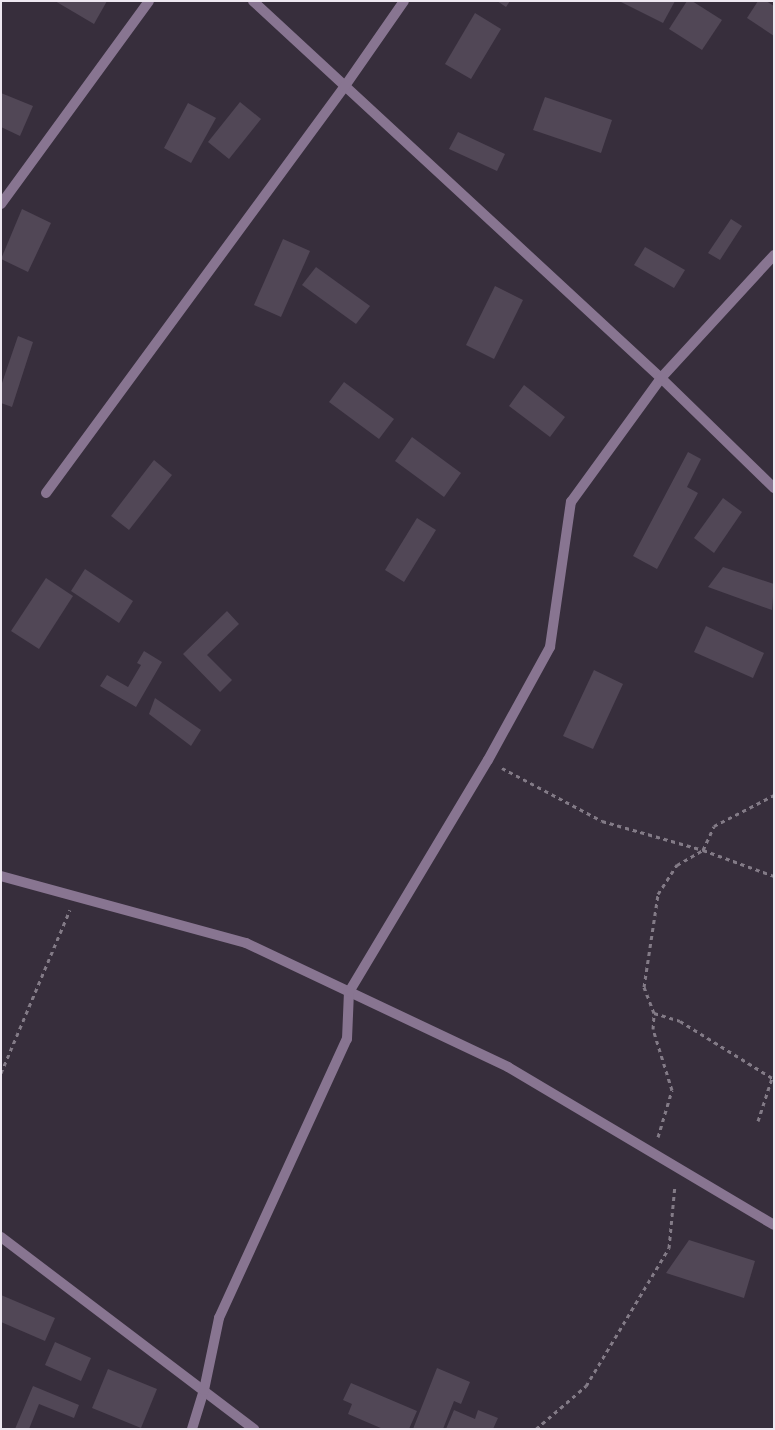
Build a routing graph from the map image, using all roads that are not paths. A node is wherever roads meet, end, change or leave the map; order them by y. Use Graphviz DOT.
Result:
graph roads {
  1 [pos="149,1"];
  2 [pos="253,1"];
  3 [pos="404,1"];
  4 [pos="345,86"];
  5 [pos="1,204"];
  6 [pos="774,255"];
  7 [pos="662,378"];
  8 [pos="774,488"];
  9 [pos="46,493"];
  10 [pos="1,876"];
  11 [pos="349,992"];
  12 [pos="774,1225"];
  13 [pos="1,1237"];
  14 [pos="204,1390"];
  15 [pos="192,1429"];
  16 [pos="254,1429"];
  1 -- 5 [label="street"];
  2 -- 4 [label="street"];
  3 -- 4 [label="street"];
  4 -- 7 [label="street"];
  4 -- 9 [label="street"];
  6 -- 7 [label="street"];
  7 -- 8 [label="street"];
  7 -- 11 [label="street"];
  10 -- 11 [label="street"];
  11 -- 12 [label="street"];
  11 -- 14 [label="street"];
  13 -- 14 [label="street"];
  14 -- 15 [label="street"];
  14 -- 16 [label="street"];
}
